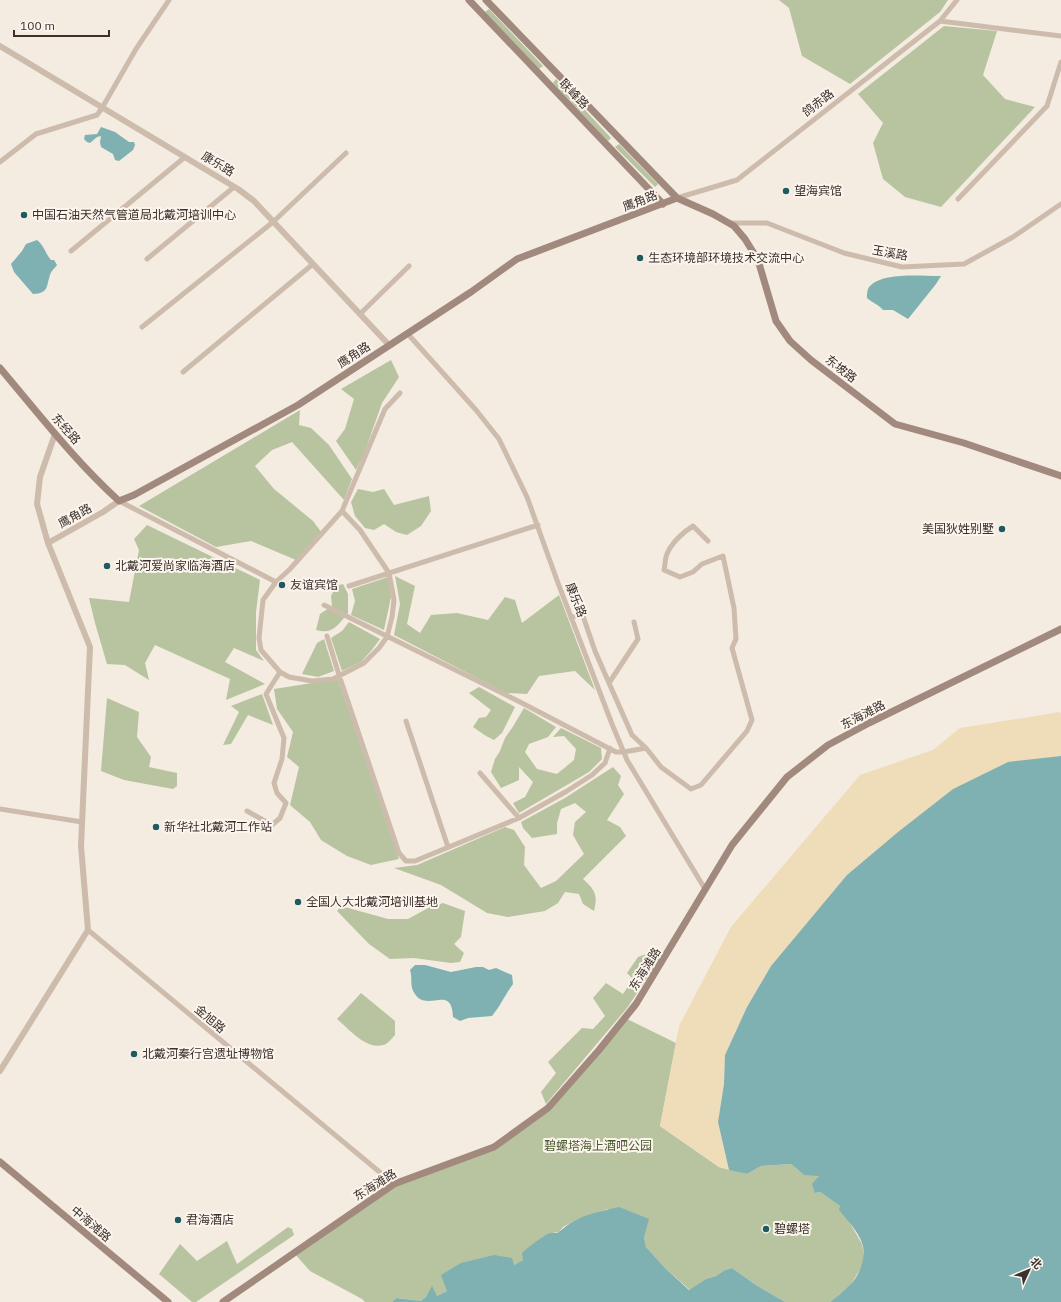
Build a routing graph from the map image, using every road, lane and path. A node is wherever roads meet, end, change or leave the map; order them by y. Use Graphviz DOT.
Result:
graph roads {
  1 [pos="169,0"];
  2 [pos="469,0"];
  3 [pos="486,0"];
  4 [pos="957,0"];
  5 [pos="940,21"];
  6 [pos="1061,36"];
  7 [pos="0,46"];
  8 [pos="1061,62"];
  9 [pos="102,108"];
  10 [pos="346,153"];
  11 [pos="185,157"];
  12 [pos="0,162"];
  13 [pos="234,187"];
  14 [pos="677,198"];
  15 [pos="958,199"];
  16 [pos="663,204"];
  17 [pos="1061,204"];
  18 [pos="273,222"];
  19 [pos="729,223"];
  20 [pos="71,251"];
  21 [pos="147,259"];
  22 [pos="313,264"];
  23 [pos="409,266"];
  24 [pos="360,314"];
  25 [pos="142,327"];
  26 [pos="407,333"];
  27 [pos="389,345"];
  28 [pos="0,368"];
  29 [pos="183,372"];
  30 [pos="400,393"];
  31 [pos="55,434"];
  32 [pos="1061,476"];
  33 [pos="119,501"];
  34 [pos="342,511"];
  35 [pos="538,525"];
  36 [pos="708,541"];
  37 [pos="48,543"];
  38 [pos="389,573"];
  39 [pos="276,582"];
  40 [pos="349,586"];
  41 [pos="324,605"];
  42 [pos="571,618"];
  43 [pos="634,622"];
  44 [pos="1061,629"];
  45 [pos="328,636"];
  46 [pos="388,637"];
  47 [pos="280,672"];
  48 [pos="339,675"];
  49 [pos="609,683"];
  50 [pos="406,721"];
  51 [pos="610,748"];
  52 [pos="646,748"];
  53 [pos="624,752"];
  54 [pos="480,773"];
  55 [pos="0,809"];
  56 [pos="247,811"];
  57 [pos="519,818"];
  58 [pos="82,822"];
  59 [pos="448,847"];
  60 [pos="705,889"];
  61 [pos="88,930"];
  62 [pos="0,1071"];
  63 [pos="0,1162"];
  64 [pos="394,1184"];
  65 [pos="168,1302"];
  66 [pos="222,1302"];
  1 -- 9 [label="street"];
  2 -- 16 [label="main road, 联峰路"];
  3 -- 14 [label="main road, 联峰路"];
  4 -- 5 [label="street, 鸽赤路"];
  5 -- 6 [label="street"];
  5 -- 14 [label="street, 鸽赤路"];
  7 -- 9 [label="street, 康乐路"];
  8 -- 15 [label="street"];
  9 -- 11 [label="street, 康乐路"];
  9 -- 12 [label="street"];
  10 -- 18 [label="street"];
  11 -- 13 [label="street, 康乐路"];
  11 -- 20 [label="street"];
  13 -- 18 [label="street, 康乐路"];
  13 -- 21 [label="street"];
  14 -- 16 [label="main road, 鹰角路"];
  14 -- 19 [label="main road, 东坡路"];
  16 -- 26 [label="main road, 鹰角路"];
  17 -- 19 [label="street, 玉溪路"];
  18 -- 22 [label="street, 康乐路"];
  18 -- 25 [label="street"];
  19 -- 32 [label="main road, 东坡路"];
  22 -- 24 [label="street, 康乐路"];
  22 -- 29 [label="street"];
  23 -- 24 [label="street"];
  24 -- 27 [label="street, 康乐路"];
  26 -- 27 [label="main road, 鹰角路"];
  26 -- 35 [label="street, 康乐路"];
  27 -- 33 [label="main road, 鹰角路"];
  28 -- 31 [label="main road, 东经路"];
  30 -- 34 [label="street"];
  31 -- 33 [label="main road, 东经路"];
  31 -- 37 [label="street"];
  33 -- 37 [label="street, 鹰角路"];
  33 -- 39 [label="street"];
  34 -- 38 [label="street"];
  34 -- 39 [label="street"];
  35 -- 38 [label="street"];
  35 -- 42 [label="street, 康乐路"];
  36 -- 52 [label="street"];
  37 -- 58 [label="street"];
  38 -- 40 [label="street"];
  38 -- 46 [label="street"];
  39 -- 47 [label="street"];
  41 -- 46 [label="street"];
  42 -- 49 [label="street"];
  42 -- 53 [label="street, 康乐路"];
  43 -- 49 [label="street"];
  44 -- 60 [label="main road, 东海滩路"];
  45 -- 48 [label="street"];
  46 -- 48 [label="street"];
  46 -- 51 [label="street"];
  47 -- 48 [label="street"];
  47 -- 56 [label="street"];
  48 -- 59 [label="street"];
  49 -- 52 [label="street"];
  50 -- 59 [label="street"];
  51 -- 53 [label="street"];
  51 -- 57 [label="street"];
  52 -- 53 [label="street"];
  53 -- 60 [label="street, 康乐路"];
  54 -- 57 [label="street"];
  55 -- 58 [label="street"];
  57 -- 59 [label="street"];
  58 -- 61 [label="street"];
  60 -- 64 [label="main road, 东海滩路"];
  61 -- 62 [label="street"];
  61 -- 64 [label="street, 金旭路"];
  63 -- 65 [label="main road, 中海滩路"];
  64 -- 66 [label="main road, 东海滩路"];
}
